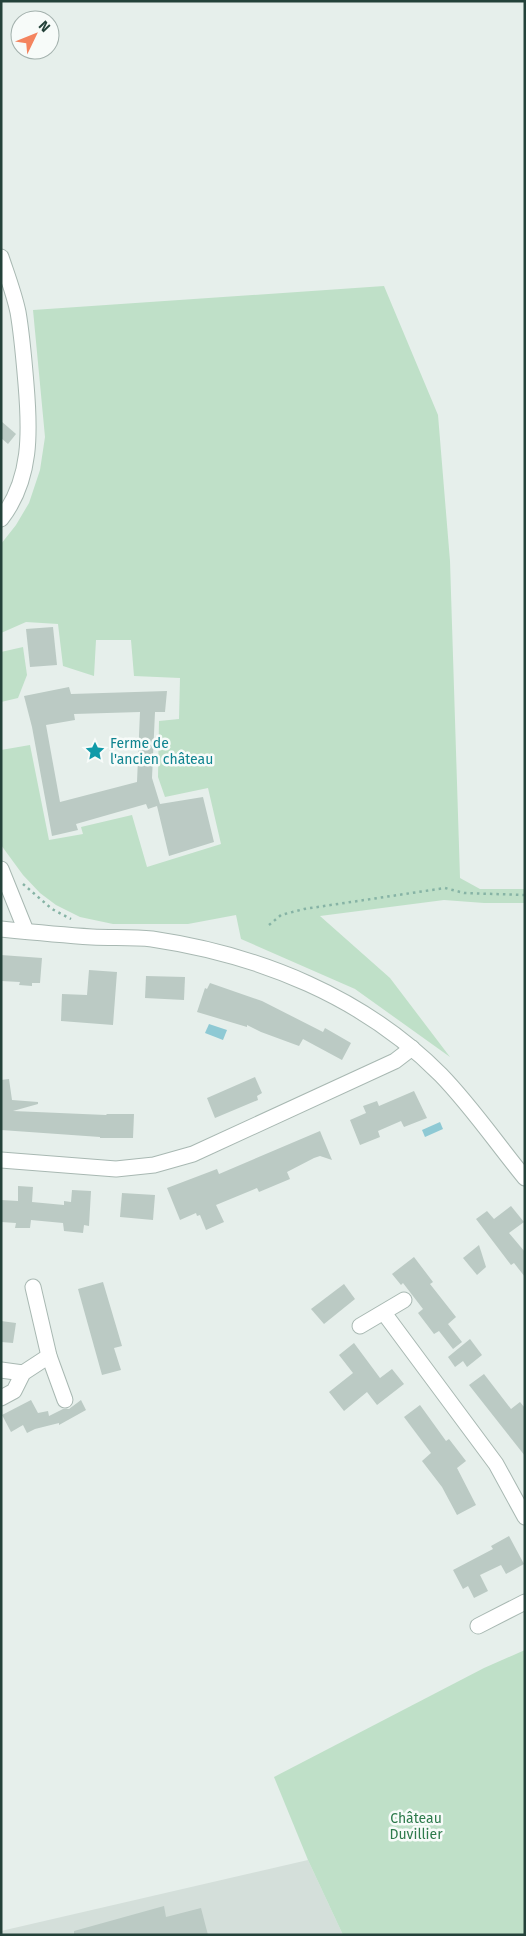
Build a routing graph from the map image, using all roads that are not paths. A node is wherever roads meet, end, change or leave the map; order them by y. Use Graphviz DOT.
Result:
graph roads {
  1 [pos="1,257"];
  2 [pos="1,519"];
  3 [pos="1,869"];
  4 [pos="1,929"];
  5 [pos="26,931"];
  6 [pos="412,1048"];
  7 [pos="1,1160"];
  8 [pos="525,1178"];
  9 [pos="33,1286"];
  10 [pos="404,1300"];
  11 [pos="384,1313"];
  12 [pos="360,1326"];
  13 [pos="49,1356"];
  14 [pos="1,1370"];
  15 [pos="23,1373"];
  16 [pos="1,1398"];
  17 [pos="64,1400"];
  18 [pos="525,1517"];
  19 [pos="525,1602"];
  20 [pos="478,1626"];
  1 -- 2 [label="street"];
  3 -- 5 [label="street"];
  4 -- 5 [label="street"];
  5 -- 6 [label="street"];
  6 -- 7 [label="street"];
  6 -- 8 [label="street"];
  9 -- 13 [label="street"];
  10 -- 11 [label="street"];
  11 -- 12 [label="street"];
  11 -- 18 [label="street"];
  13 -- 15 [label="street"];
  13 -- 17 [label="street"];
  14 -- 15 [label="street"];
  15 -- 16 [label="street"];
  19 -- 20 [label="street"];
}
